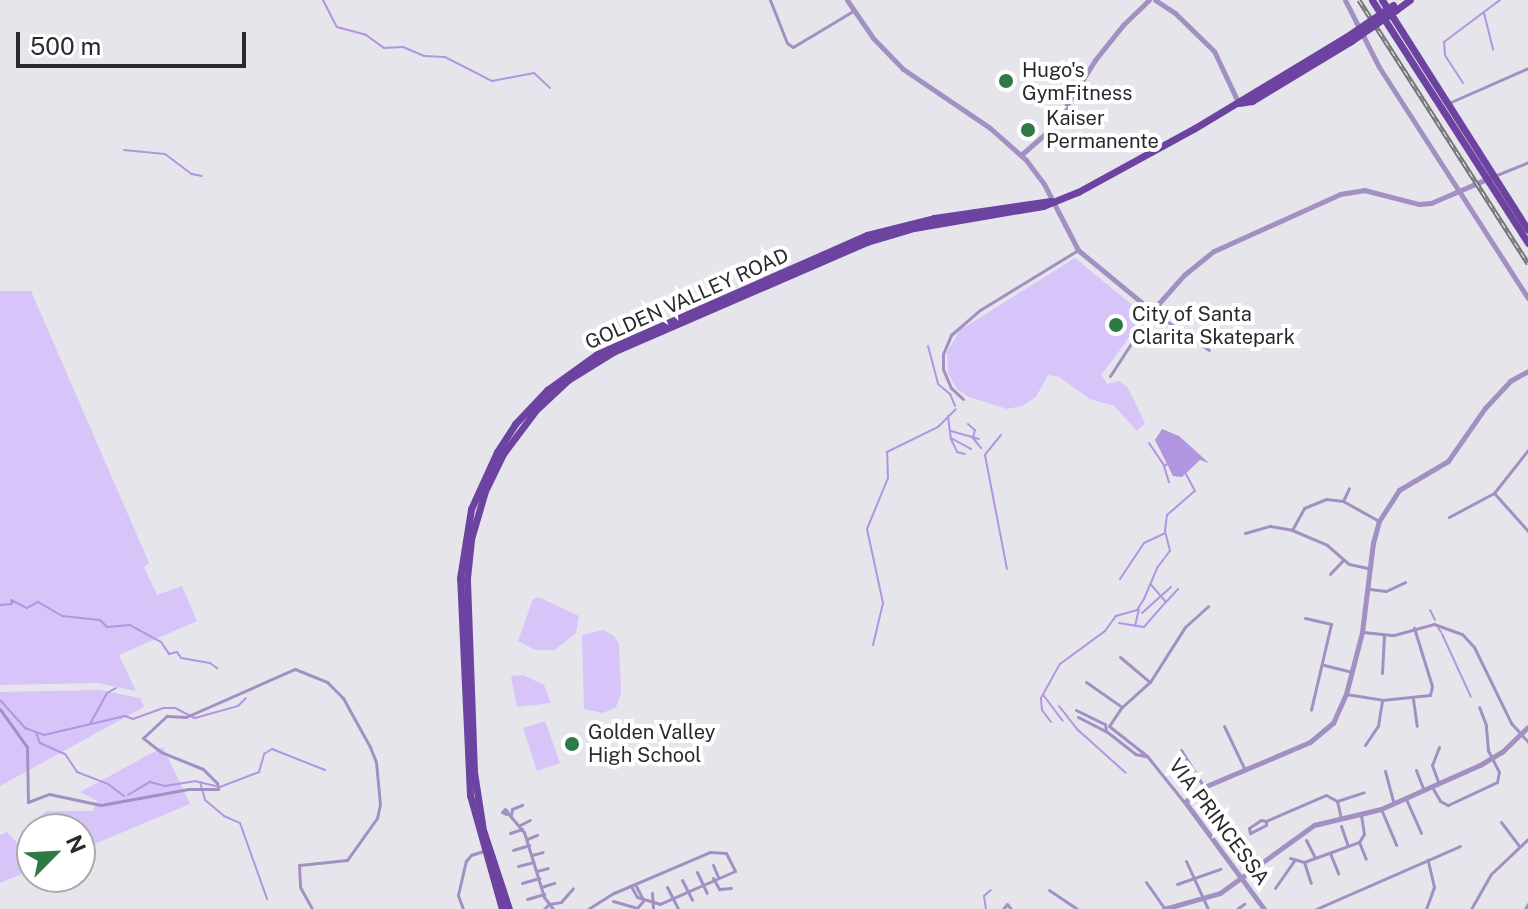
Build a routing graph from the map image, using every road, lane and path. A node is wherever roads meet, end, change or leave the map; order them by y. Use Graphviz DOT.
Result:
graph roads {
  1 [pos="770,0"];
  2 [pos="847,0"];
  3 [pos="1149,0"];
  4 [pos="1155,0"];
  5 [pos="1345,0"];
  6 [pos="1372,0"];
  7 [pos="1382,0"];
  8 [pos="1410,0"];
  9 [pos="1396,5"];
  10 [pos="853,11"];
  11 [pos="1528,68"];
  12 [pos="1239,103"];
  13 [pos="1443,105"];
  14 [pos="1021,155"];
  15 [pos="1528,162"];
  16 [pos="1490,178"];
  17 [pos="1460,192"];
  18 [pos="1051,201"];
  19 [pos="1528,230"];
  20 [pos="1528,243"];
  21 [pos="1078,250"];
  22 [pos="1528,298"];
  23 [pos="1152,311"];
  24 [pos="1209,350"];
  25 [pos="1528,371"];
  26 [pos="1110,376"];
  27 [pos="963,399"];
  28 [pos="1528,450"];
  29 [pos="1349,488"];
  30 [pos="1494,493"];
  31 [pos="1343,501"];
  32 [pos="1449,517"];
  33 [pos="1379,521"];
  34 [pos="1292,530"];
  35 [pos="1528,531"];
  36 [pos="1245,533"];
  37 [pos="1343,560"];
  38 [pos="1372,568"];
  39 [pos="1330,574"];
  40 [pos="1405,582"];
  41 [pos="1370,589"];
  42 [pos="1208,606"];
  43 [pos="1305,618"];
  44 [pos="1414,628"];
  45 [pos="1362,632"];
  46 [pos="1384,636"];
  47 [pos="1120,657"];
  48 [pos="1323,665"];
  49 [pos="1352,672"];
  50 [pos="1382,673"];
  51 [pos="1086,682"];
  52 [pos="1150,682"];
  53 [pos="1346,694"];
  54 [pos="1413,699"];
  55 [pos="1382,700"];
  56 [pos="1122,707"];
  57 [pos="1479,707"];
  58 [pos="0,709"];
  59 [pos="1076,710"];
  60 [pos="1311,710"];
  61 [pos="1078,717"];
  62 [pos="1224,726"];
  63 [pos="1417,726"];
  64 [pos="1528,727"];
  65 [pos="1106,731"];
  66 [pos="1521,735"];
  67 [pos="1528,742"];
  68 [pos="1365,745"];
  69 [pos="1439,747"];
  70 [pos="1181,750"];
  71 [pos="1147,756"];
  72 [pos="1492,759"];
  73 [pos="1245,770"];
  74 [pos="1416,770"];
  75 [pos="1385,771"];
  76 [pos="1439,784"];
  77 [pos="1204,787"];
  78 [pos="1432,787"];
  79 [pos="1424,791"];
  80 [pos="1364,792"];
  81 [pos="1406,799"];
  82 [pos="1337,801"];
  83 [pos="1185,802"];
  84 [pos="1394,804"];
  85 [pos="522,805"];
  86 [pos="1381,809"];
  87 [pos="1361,814"];
  88 [pos="1341,818"];
  89 [pos="530,820"];
  90 [pos="1266,821"];
  91 [pos="1501,822"];
  92 [pos="1341,826"];
  93 [pos="521,827"];
  94 [pos="510,833"];
  95 [pos="1421,833"];
  96 [pos="537,835"];
  97 [pos="527,839"];
  98 [pos="1528,839"];
  99 [pos="1306,840"];
  100 [pos="1359,842"];
  101 [pos="529,845"];
  102 [pos="1396,845"];
  103 [pos="1348,846"];
  104 [pos="1460,846"];
  105 [pos="1519,846"];
  106 [pos="513,850"];
  107 [pos="483,851"];
  108 [pos="543,852"];
  109 [pos="1330,853"];
  110 [pos="532,855"];
  111 [pos="1315,858"];
  112 [pos="1366,859"];
  113 [pos="1428,859"];
  114 [pos="1186,861"];
  115 [pos="534,862"];
  116 [pos="1304,862"];
  117 [pos="713,865"];
  118 [pos="518,866"];
  119 [pos="548,868"];
  120 [pos="1220,869"];
  121 [pos="537,871"];
  122 [pos="697,872"];
  123 [pos="1338,873"];
  124 [pos="539,878"];
  125 [pos="716,878"];
  126 [pos="1241,878"];
  127 [pos="1192,879"];
  128 [pos="682,880"];
  129 [pos="702,882"];
  130 [pos="1146,882"];
  131 [pos="522,883"];
  132 [pos="554,883"];
  133 [pos="1311,883"];
  134 [pos="1177,884"];
  135 [pos="633,886"];
  136 [pos="541,887"];
  137 [pos="667,887"];
  138 [pos="573,888"];
  139 [pos="731,888"];
  140 [pos="1275,888"];
  141 [pos="1049,890"];
  142 [pos="687,891"];
  143 [pos="652,893"];
  144 [pos="707,893"];
  145 [pos="544,894"];
  146 [pos="527,899"];
  147 [pos="673,899"];
  148 [pos="643,900"];
  149 [pos="692,900"];
  150 [pos="1205,900"];
  151 [pos="613,901"];
  152 [pos="1244,904"];
  153 [pos="653,906"];
  154 [pos="548,908"];
  155 [pos="312,909"];
  156 [pos="463,909"];
  157 [pos="502,909"];
  158 [pos="509,909"];
  159 [pos="588,909"];
  160 [pos="679,909"];
  161 [pos="1003,909"];
  162 [pos="1011,909"];
  163 [pos="1077,909"];
  164 [pos="1164,909"];
  165 [pos="1208,909"];
  166 [pos="1237,909"];
  167 [pos="1264,909"];
  168 [pos="1316,909"];
  169 [pos="1426,909"];
  170 [pos="1471,909"];
  1 -- 10 [label="street"];
  2 -- 10 [label="street"];
  3 -- 14 [label="street"];
  4 -- 12 [label="street"];
  5 -- 17 [label="street"];
  6 -- 13 [label="main road"];
  7 -- 13 [label="main road"];
  8 -- 9 [label="main road, GOLDEN VALLEY ROAD"];
  9 -- 12 [label="main road, GOLDEN VALLEY ROAD, bridge"];
  10 -- 14 [label="street"];
  11 -- 13 [label="street"];
  12 -- 18 [label="main road, GOLDEN VALLEY ROAD"];
  13 -- 16 [label="main road"];
  14 -- 18 [label="street"];
  15 -- 16 [label="street"];
  16 -- 17 [label="street"];
  16 -- 19 [label="main road"];
  16 -- 20 [label="main road"];
  17 -- 22 [label="street"];
  17 -- 23 [label="street"];
  18 -- 21 [label="street"];
  18 -- 107 [label="main road, GOLDEN VALLEY ROAD"];
  18 -- 158 [label="main road, GOLDEN VALLEY ROAD"];
  21 -- 23 [label="street"];
  21 -- 27 [label="street"];
  23 -- 24 [label="street"];
  23 -- 26 [label="street"];
  25 -- 33 [label="street"];
  28 -- 30 [label="street"];
  29 -- 31 [label="street"];
  30 -- 32 [label="street"];
  30 -- 35 [label="street"];
  31 -- 33 [label="street"];
  31 -- 34 [label="street"];
  33 -- 38 [label="street"];
  34 -- 36 [label="street"];
  34 -- 37 [label="street"];
  37 -- 38 [label="street"];
  37 -- 39 [label="street"];
  38 -- 41 [label="street"];
  40 -- 41 [label="street"];
  41 -- 45 [label="street"];
  42 -- 52 [label="street"];
  43 -- 48 [label="street"];
  44 -- 46 [label="street"];
  44 -- 54 [label="street"];
  44 -- 66 [label="street"];
  45 -- 46 [label="street"];
  45 -- 49 [label="street"];
  46 -- 50 [label="street"];
  47 -- 52 [label="street"];
  48 -- 49 [label="street"];
  48 -- 60 [label="street"];
  49 -- 53 [label="street"];
  51 -- 56 [label="street"];
  52 -- 56 [label="street"];
  53 -- 55 [label="street"];
  53 -- 73 [label="street"];
  54 -- 55 [label="street"];
  54 -- 63 [label="street"];
  55 -- 68 [label="street"];
  56 -- 71 [label="street, VIA PRINCESSA"];
  57 -- 72 [label="street"];
  58 -- 155 [label="street"];
  59 -- 65 [label="street, VIA PRINCESSA"];
  61 -- 65 [label="street, VIA PRINCESSA"];
  62 -- 73 [label="street"];
  64 -- 66 [label="street"];
  65 -- 71 [label="street, VIA PRINCESSA"];
  66 -- 67 [label="street"];
  66 -- 72 [label="street"];
  69 -- 76 [label="street"];
  70 -- 77 [label="street"];
  71 -- 83 [label="street, VIA PRINCESSA"];
  72 -- 76 [label="street"];
  72 -- 78 [label="street"];
  73 -- 77 [label="street"];
  74 -- 79 [label="street"];
  75 -- 84 [label="street"];
  76 -- 78 [label="street"];
  77 -- 83 [label="street"];
  78 -- 79 [label="street"];
  79 -- 81 [label="street"];
  80 -- 82 [label="street"];
  81 -- 84 [label="street"];
  81 -- 95 [label="street"];
  82 -- 88 [label="street"];
  82 -- 90 [label="street"];
  83 -- 126 [label="street, VIA PRINCESSA"];
  84 -- 86 [label="street"];
  85 -- 93 [label="street"];
  86 -- 87 [label="street"];
  86 -- 102 [label="street"];
  87 -- 88 [label="street"];
  87 -- 100 [label="street"];
  88 -- 126 [label="street"];
  89 -- 93 [label="street"];
  91 -- 105 [label="street"];
  92 -- 103 [label="street"];
  93 -- 94 [label="street"];
  93 -- 97 [label="street"];
  96 -- 97 [label="street"];
  97 -- 101 [label="street"];
  98 -- 105 [label="street"];
  99 -- 111 [label="street"];
  100 -- 103 [label="street"];
  100 -- 112 [label="street"];
  101 -- 106 [label="street"];
  101 -- 110 [label="street"];
  103 -- 109 [label="street"];
  104 -- 113 [label="street"];
  105 -- 170 [label="street"];
  107 -- 156 [label="street"];
  107 -- 157 [label="main road, GOLDEN VALLEY ROAD"];
  108 -- 110 [label="street"];
  109 -- 111 [label="street"];
  109 -- 123 [label="street"];
  110 -- 115 [label="street"];
  111 -- 116 [label="street"];
  113 -- 168 [label="street"];
  113 -- 169 [label="street"];
  114 -- 127 [label="street"];
  115 -- 118 [label="street"];
  115 -- 121 [label="street"];
  116 -- 133 [label="street"];
  116 -- 140 [label="street"];
  117 -- 125 [label="street"];
  119 -- 121 [label="street"];
  120 -- 127 [label="street"];
  121 -- 124 [label="street"];
  122 -- 129 [label="street"];
  124 -- 131 [label="street"];
  124 -- 136 [label="street"];
  125 -- 129 [label="street"];
  125 -- 135 [label="street"];
  125 -- 139 [label="street"];
  126 -- 150 [label="street"];
  126 -- 167 [label="street, VIA PRINCESSA"];
  127 -- 134 [label="street"];
  127 -- 150 [label="street"];
  128 -- 142 [label="street"];
  129 -- 142 [label="street"];
  129 -- 144 [label="street"];
  130 -- 164 [label="street"];
  132 -- 136 [label="street"];
  135 -- 148 [label="street"];
  135 -- 159 [label="street"];
  136 -- 145 [label="street"];
  137 -- 147 [label="street"];
  138 -- 154 [label="street"];
  141 -- 163 [label="street"];
  142 -- 147 [label="street"];
  142 -- 149 [label="street"];
  143 -- 153 [label="street"];
  145 -- 146 [label="street"];
  145 -- 154 [label="street"];
  147 -- 153 [label="street"];
  147 -- 160 [label="street"];
  148 -- 151 [label="street"];
  148 -- 153 [label="street"];
  150 -- 164 [label="street"];
  150 -- 165 [label="street"];
  152 -- 166 [label="street"];
  161 -- 162 [label="street"];
}
